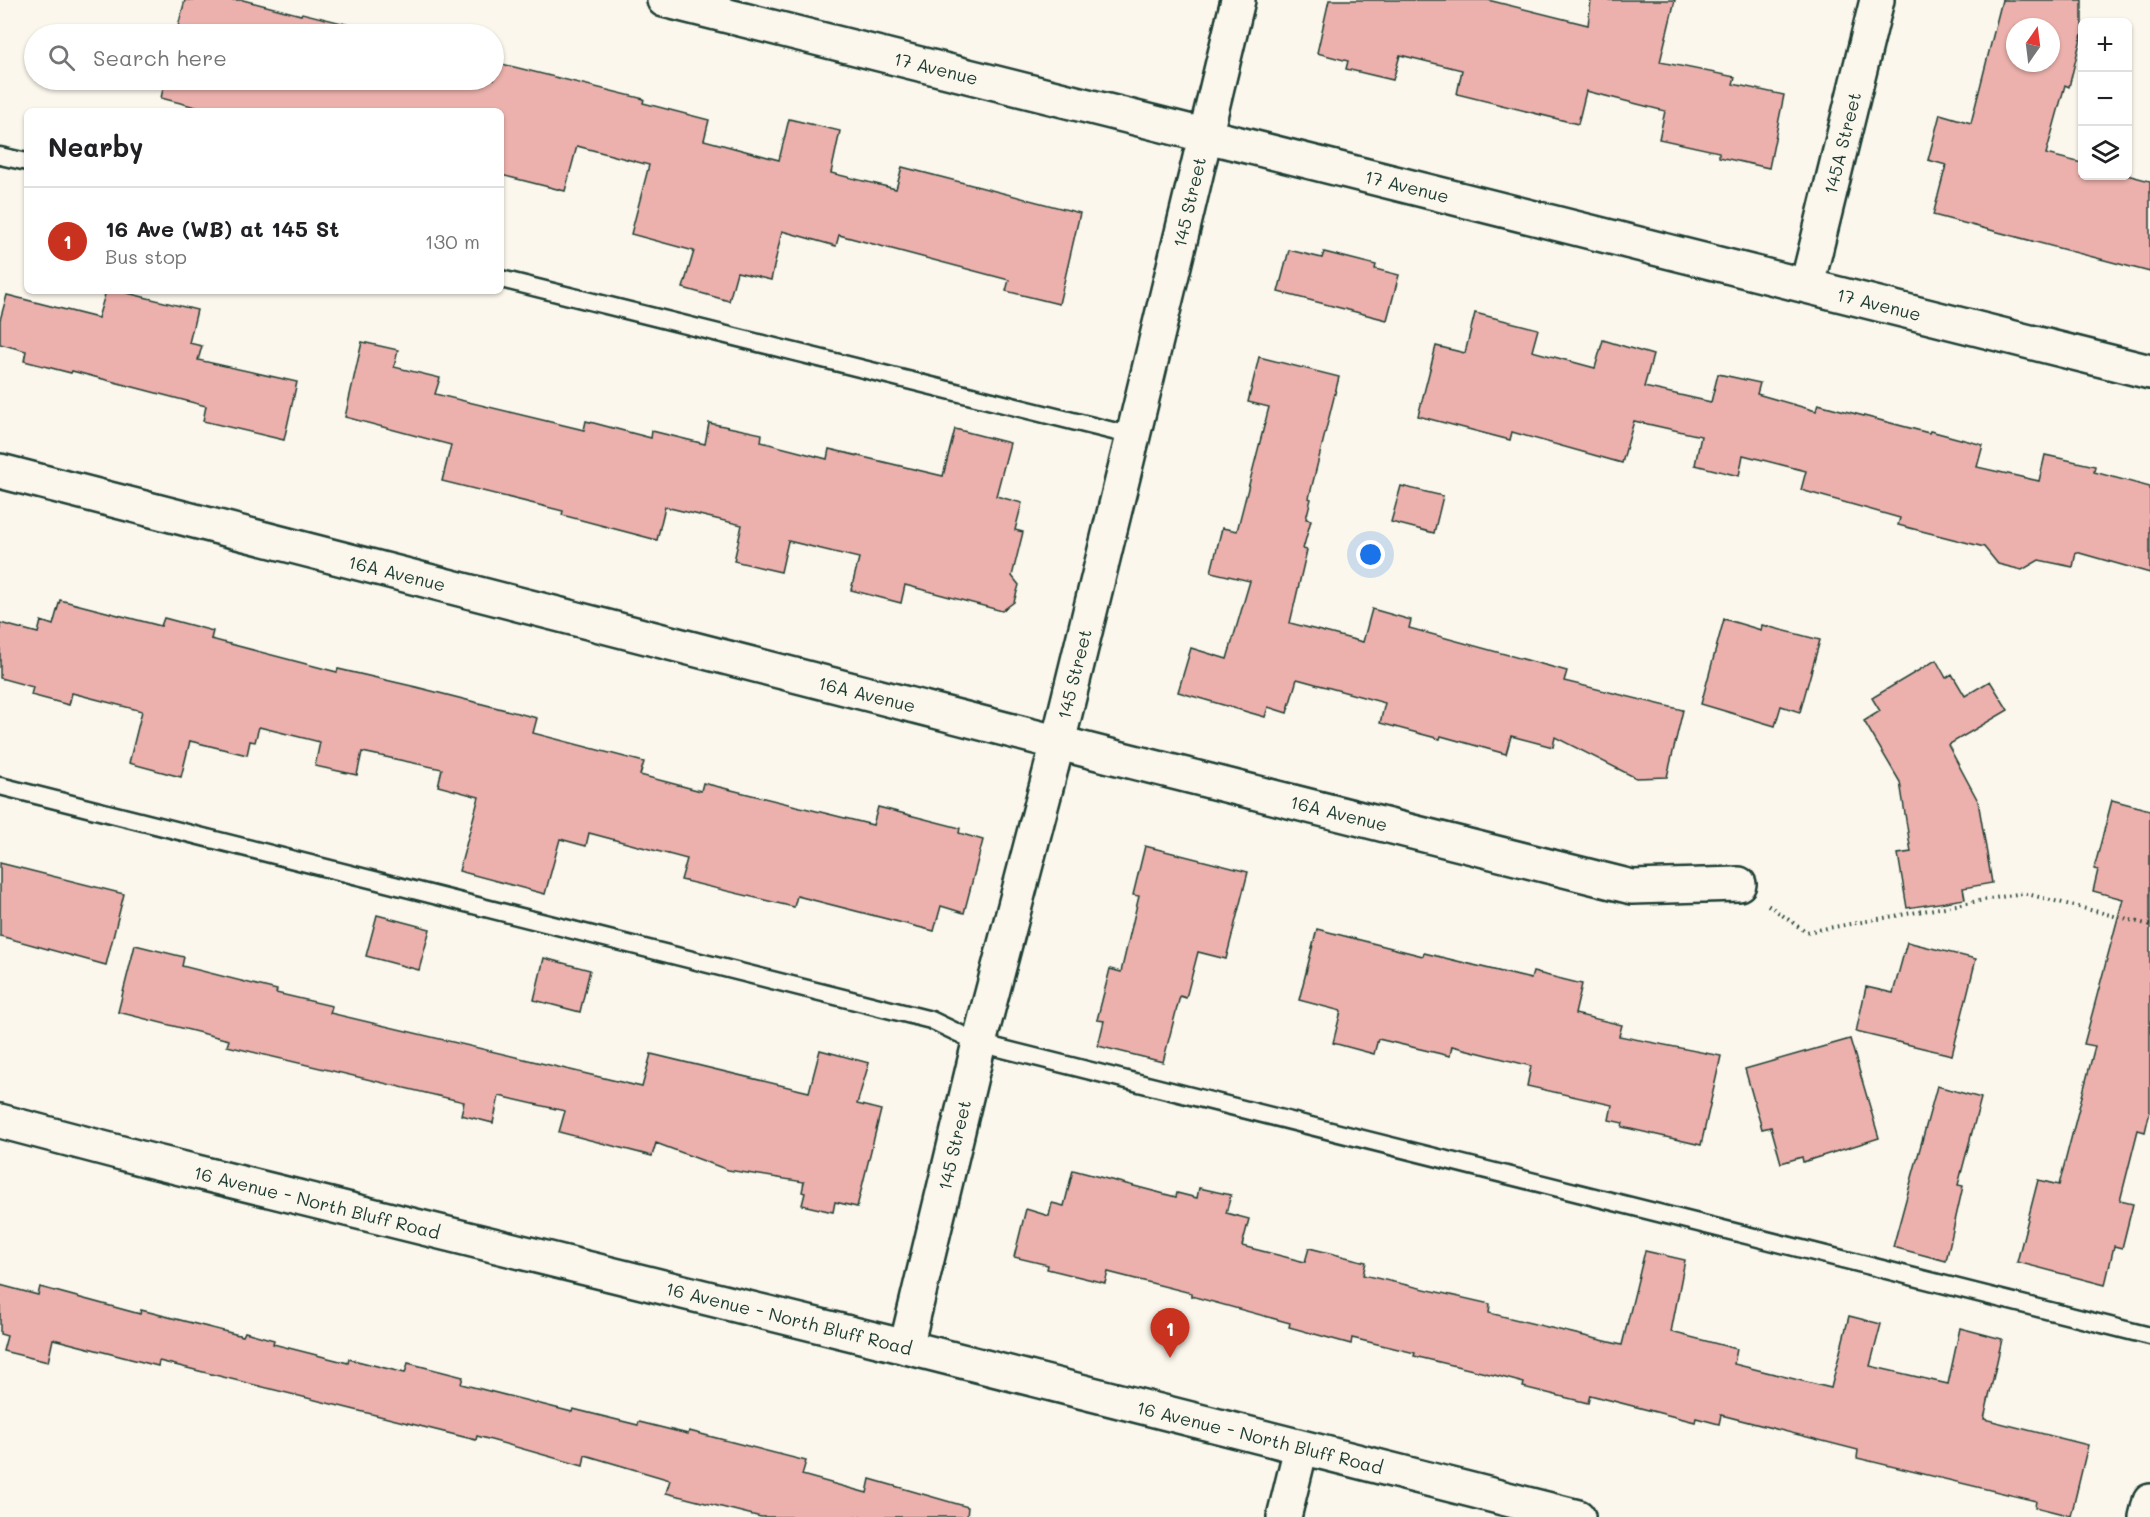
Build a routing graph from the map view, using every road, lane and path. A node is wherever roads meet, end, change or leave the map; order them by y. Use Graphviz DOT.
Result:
graph roads {
  1 [pos="664,0"];
  2 [pos="1238,0"];
  3 [pos="1877,0"];
  4 [pos="1204,136"];
  5 [pos="0,156"];
  6 [pos="24,161"];
  7 [pos="504,280"];
  8 [pos="1807,285"];
  9 [pos="2150,372"];
  10 [pos="1133,436"];
  11 [pos="0,471"];
  12 [pos="1058,742"];
  13 [pos="0,786"];
  14 [pos="1739,884"];
  15 [pos="2150,925"];
  16 [pos="979,1043"];
  17 [pos="0,1121"];
  18 [pos="2150,1336"];
  19 [pos="906,1347"];
  20 [pos="1301,1448"];
  21 [pos="2150,1501"];
  22 [pos="1284,1517"];
  23 [pos="1578,1517"];
  24 [pos="2146,1517"];
  1 -- 4 [label="street, 17 Avenue"];
  2 -- 4 [label="street, 145 Street"];
  3 -- 8 [label="street, 145A Street"];
  4 -- 8 [label="street, 17 Avenue"];
  4 -- 10 [label="street, 145 Street"];
  5 -- 6 [label="lane"];
  7 -- 10 [label="lane"];
  8 -- 9 [label="street, 17 Avenue"];
  10 -- 12 [label="street, 145 Street"];
  11 -- 12 [label="street, 16A Avenue"];
  12 -- 14 [label="street, 16A Avenue"];
  12 -- 16 [label="street, 145 Street"];
  13 -- 16 [label="lane"];
  14 -- 15 [label="path"];
  16 -- 18 [label="lane"];
  16 -- 19 [label="street, 145 Street"];
  17 -- 19 [label="street, 16 Avenue - North Bluff Road"];
  19 -- 20 [label="street, 16 Avenue - North Bluff Road"];
  20 -- 22 [label="street"];
  20 -- 23 [label="street, 16 Avenue - North Bluff Road"];
  21 -- 24 [label="street"];
}
